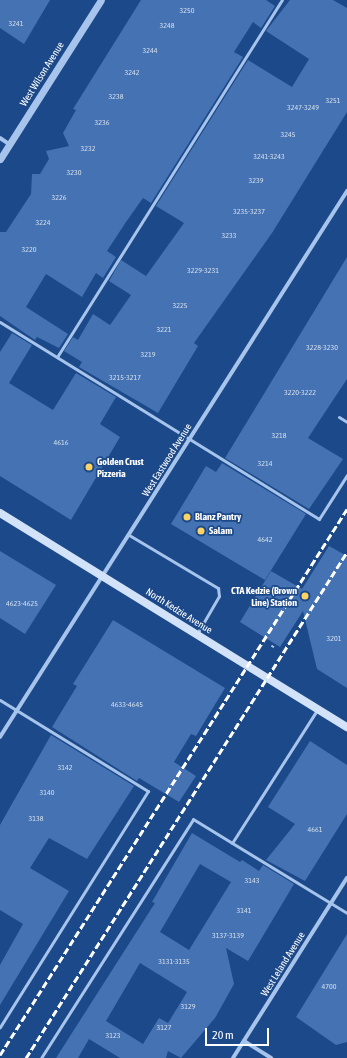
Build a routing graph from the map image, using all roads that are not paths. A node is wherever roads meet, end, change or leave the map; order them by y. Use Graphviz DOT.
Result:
graph roads {
  1 [pos="101,0"];
  2 [pos="282,0"];
  3 [pos="0,138"];
  4 [pos="9,144"];
  5 [pos="0,159"];
  6 [pos="347,191"];
  7 [pos="0,322"];
  8 [pos="57,357"];
  9 [pos="339,418"];
  10 [pos="347,422"];
  11 [pos="189,439"];
  12 [pos="347,475"];
  13 [pos="0,513"];
  14 [pos="129,535"];
  15 [pos="102,576"];
  16 [pos="197,634"];
  17 [pos="0,700"];
  18 [pos="318,709"];
  19 [pos="17,711"];
  20 [pos="347,727"];
  21 [pos="0,737"];
  22 [pos="232,843"];
  23 [pos="347,878"];
  24 [pos="331,903"];
  25 [pos="347,913"];
  26 [pos="0,1027"];
  27 [pos="244,1041"];
  28 [pos="40,1058"];
  29 [pos="233,1058"];
  30 [pos="271,1058"];
  1 -- 4 [label="street, West Wilson Avenue"];
  2 -- 8 [label="lane"];
  3 -- 4 [label="street"];
  4 -- 5 [label="street, West Wilson Avenue"];
  6 -- 11 [label="street, West Eastwood Avenue"];
  7 -- 8 [label="lane"];
  8 -- 11 [label="lane"];
  9 -- 10 [label="lane"];
  11 -- 12 [label="lane"];
  11 -- 14 [label="street, West Eastwood Avenue"];
  13 -- 15 [label="main road, North Kedzie Avenue"];
  14 -- 15 [label="street, West Eastwood Avenue"];
  14 -- 16 [label="lane"];
  15 -- 16 [label="main road, North Kedzie Avenue"];
  15 -- 19 [label="street, West Eastwood Avenue"];
  16 -- 18 [label="main road, North Kedzie Avenue"];
  17 -- 19 [label="lane"];
  18 -- 20 [label="main road, North Kedzie Avenue"];
  18 -- 22 [label="lane"];
  19 -- 21 [label="street, West Eastwood Avenue"];
  19 -- 26 [label="lane"];
  22 -- 24 [label="lane"];
  22 -- 28 [label="lane"];
  23 -- 24 [label="street, West Leland Avenue"];
  24 -- 25 [label="lane"];
  24 -- 27 [label="street, West Leland Avenue"];
  27 -- 29 [label="street, West Leland Avenue"];
  27 -- 30 [label="street"];
}
